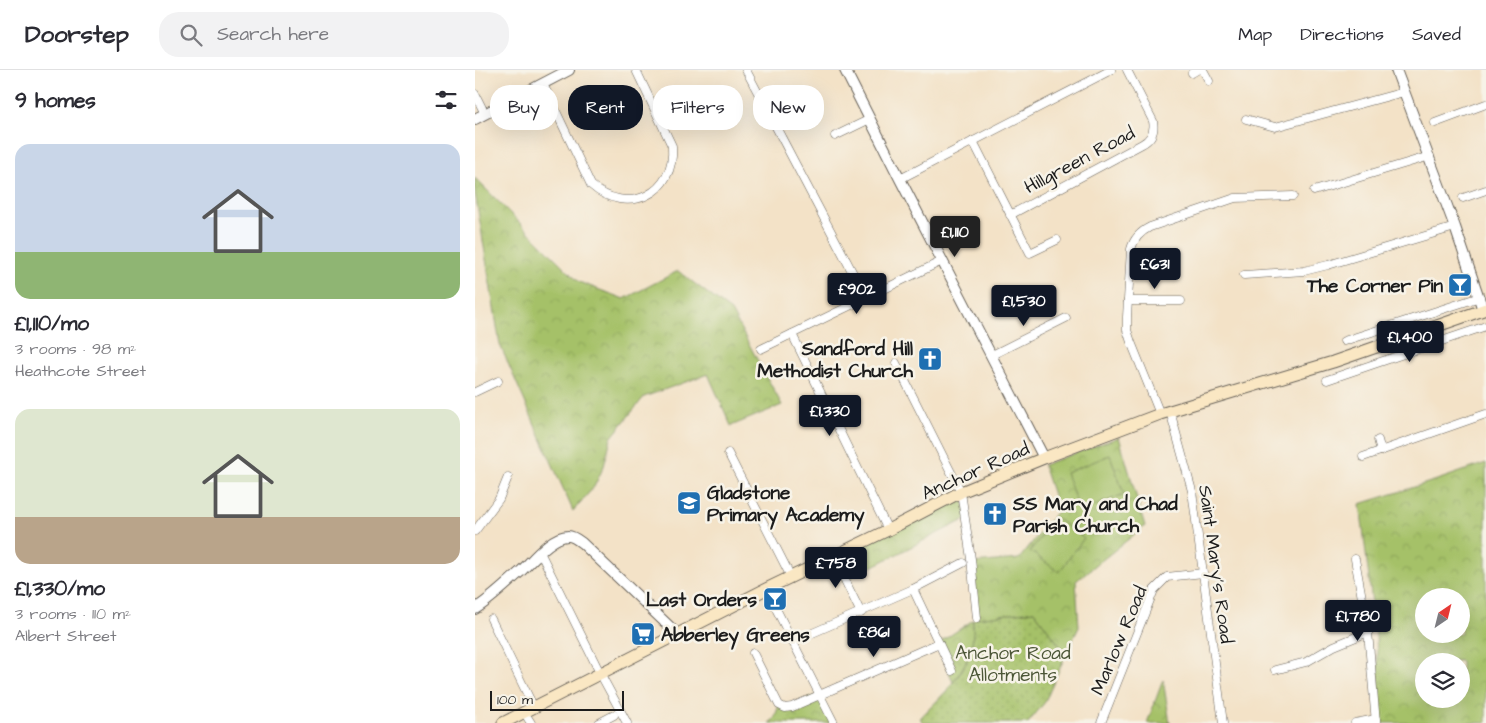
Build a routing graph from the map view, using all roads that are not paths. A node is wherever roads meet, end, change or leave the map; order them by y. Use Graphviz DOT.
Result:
graph roads {
  1 [pos="569,70"];
  2 [pos="636,70"];
  3 [pos="746,70"];
  4 [pos="845,70"];
  5 [pos="1111,70"];
  6 [pos="1127,70"];
  7 [pos="1203,70"];
  8 [pos="1397,70"];
  9 [pos="1095,74"];
  10 [pos="1209,81"];
  11 [pos="543,84"];
  12 [pos="1404,92"];
  13 [pos="475,94"];
  14 [pos="1486,104"];
  15 [pos="485,114"];
  16 [pos="475,119"];
  17 [pos="1246,119"];
  18 [pos="870,120"];
  19 [pos="1435,123"];
  20 [pos="835,136"];
  21 [pos="973,141"];
  22 [pos="1430,156"];
  23 [pos="900,179"];
  24 [pos="1486,190"];
  25 [pos="1314,191"];
  26 [pos="1293,196"];
  27 [pos="1463,198"];
  28 [pos="1010,215"];
  29 [pos="1455,227"];
  30 [pos="1057,240"];
  31 [pos="942,261"];
  32 [pos="1244,275"];
  33 [pos="1480,297"];
  34 [pos="866,298"];
  35 [pos="1128,301"];
  36 [pos="1181,301"];
  37 [pos="1485,310"];
  38 [pos="1066,318"];
  39 [pos="1486,324"];
  40 [pos="792,334"];
  41 [pos="1344,341"];
  42 [pos="761,349"];
  43 [pos="992,355"];
  44 [pos="896,363"];
  45 [pos="1327,380"];
  46 [pos="498,381"];
  47 [pos="475,392"];
  48 [pos="1165,412"];
  49 [pos="1486,414"];
  50 [pos="1377,440"];
  51 [pos="1381,451"];
  52 [pos="729,453"];
  53 [pos="1363,457"];
  54 [pos="1044,458"];
  55 [pos="508,476"];
  56 [pos="961,492"];
  57 [pos="888,530"];
  58 [pos="475,531"];
  59 [pos="540,552"];
  60 [pos="833,556"];
  61 [pos="963,563"];
  62 [pos="1365,566"];
  63 [pos="1203,573"];
  64 [pos="791,577"];
  65 [pos="766,589"];
  66 [pos="913,589"];
  67 [pos="965,590"];
  68 [pos="974,590"];
  69 [pos="475,609"];
  70 [pos="861,613"];
  71 [pos="977,618"];
  72 [pos="491,619"];
  73 [pos="1368,632"];
  74 [pos="676,635"];
  75 [pos="792,642"];
  76 [pos="939,643"];
  77 [pos="753,653"];
  78 [pos="1275,670"];
  79 [pos="952,671"];
  80 [pos="600,673"];
  81 [pos="819,694"];
  82 [pos="529,710"];
  83 [pos="614,715"];
  84 [pos="1376,721"];
  85 [pos="503,723"];
  86 [pos="531,723"];
  87 [pos="599,723"];
  88 [pos="627,723"];
  89 [pos="834,723"];
  90 [pos="1101,723"];
  91 [pos="1223,723"];
  92 [pos="1355,723"];
  1 -- 11 [label="street"];
  2 -- 11 [label="street"];
  3 -- 34 [label="street"];
  4 -- 18 [label="street"];
  5 -- 9 [label="street"];
  6 -- 28 [label="street, Hillgreen Road"];
  7 -- 10 [label="street"];
  8 -- 12 [label="street"];
  9 -- 21 [label="street"];
  11 -- 15 [label="street"];
  12 -- 17 [label="street"];
  12 -- 22 [label="street"];
  13 -- 15 [label="street"];
  14 -- 19 [label="street"];
  15 -- 16 [label="street"];
  18 -- 20 [label="street"];
  18 -- 23 [label="street"];
  21 -- 23 [label="street"];
  21 -- 28 [label="street"];
  22 -- 25 [label="street"];
  22 -- 29 [label="street"];
  23 -- 31 [label="street"];
  24 -- 27 [label="street"];
  26 -- 35 [label="street, Saint Mary's Road"];
  28 -- 30 [label="street"];
  29 -- 32 [label="street"];
  29 -- 33 [label="street"];
  31 -- 34 [label="street"];
  31 -- 43 [label="street"];
  33 -- 37 [label="street"];
  33 -- 41 [label="street"];
  34 -- 40 [label="street"];
  35 -- 36 [label="street"];
  35 -- 48 [label="street, Saint Mary's Road"];
  37 -- 39 [label="street"];
  37 -- 48 [label="main road, Anchor Road"];
  38 -- 43 [label="street"];
  39 -- 45 [label="street"];
  40 -- 42 [label="street"];
  40 -- 57 [label="street"];
  43 -- 54 [label="street"];
  44 -- 56 [label="street"];
  46 -- 47 [label="street"];
  48 -- 54 [label="main road, Anchor Road"];
  48 -- 63 [label="street, Saint Mary's Road"];
  49 -- 51 [label="street"];
  50 -- 51 [label="street"];
  51 -- 53 [label="street"];
  52 -- 64 [label="street"];
  54 -- 56 [label="main road, Anchor Road"];
  55 -- 58 [label="street"];
  56 -- 57 [label="main road, Anchor Road"];
  56 -- 68 [label="street"];
  57 -- 60 [label="main road, Anchor Road"];
  59 -- 69 [label="street"];
  59 -- 74 [label="street"];
  59 -- 80 [label="street"];
  60 -- 64 [label="main road, Anchor Road"];
  60 -- 70 [label="street"];
  61 -- 66 [label="street"];
  62 -- 73 [label="street"];
  63 -- 90 [label="street, Marlow Road"];
  63 -- 91 [label="street, Saint Mary's Road"];
  64 -- 65 [label="main road, Anchor Road"];
  65 -- 74 [label="main road, Anchor Road"];
  65 -- 75 [label="street"];
  66 -- 70 [label="street"];
  66 -- 76 [label="street"];
  67 -- 68 [label="street"];
  68 -- 71 [label="street"];
  70 -- 75 [label="street"];
  72 -- 82 [label="street"];
  73 -- 78 [label="street"];
  73 -- 84 [label="street"];
  74 -- 80 [label="main road, Anchor Road"];
  75 -- 81 [label="street"];
  76 -- 79 [label="street"];
  76 -- 81 [label="street"];
  77 -- 81 [label="street"];
  80 -- 82 [label="main road, Anchor Road"];
  80 -- 88 [label="street"];
  81 -- 89 [label="street"];
  82 -- 85 [label="main road, Anchor Road"];
  82 -- 86 [label="street"];
  83 -- 87 [label="street"];
  84 -- 92 [label="street"];
}
